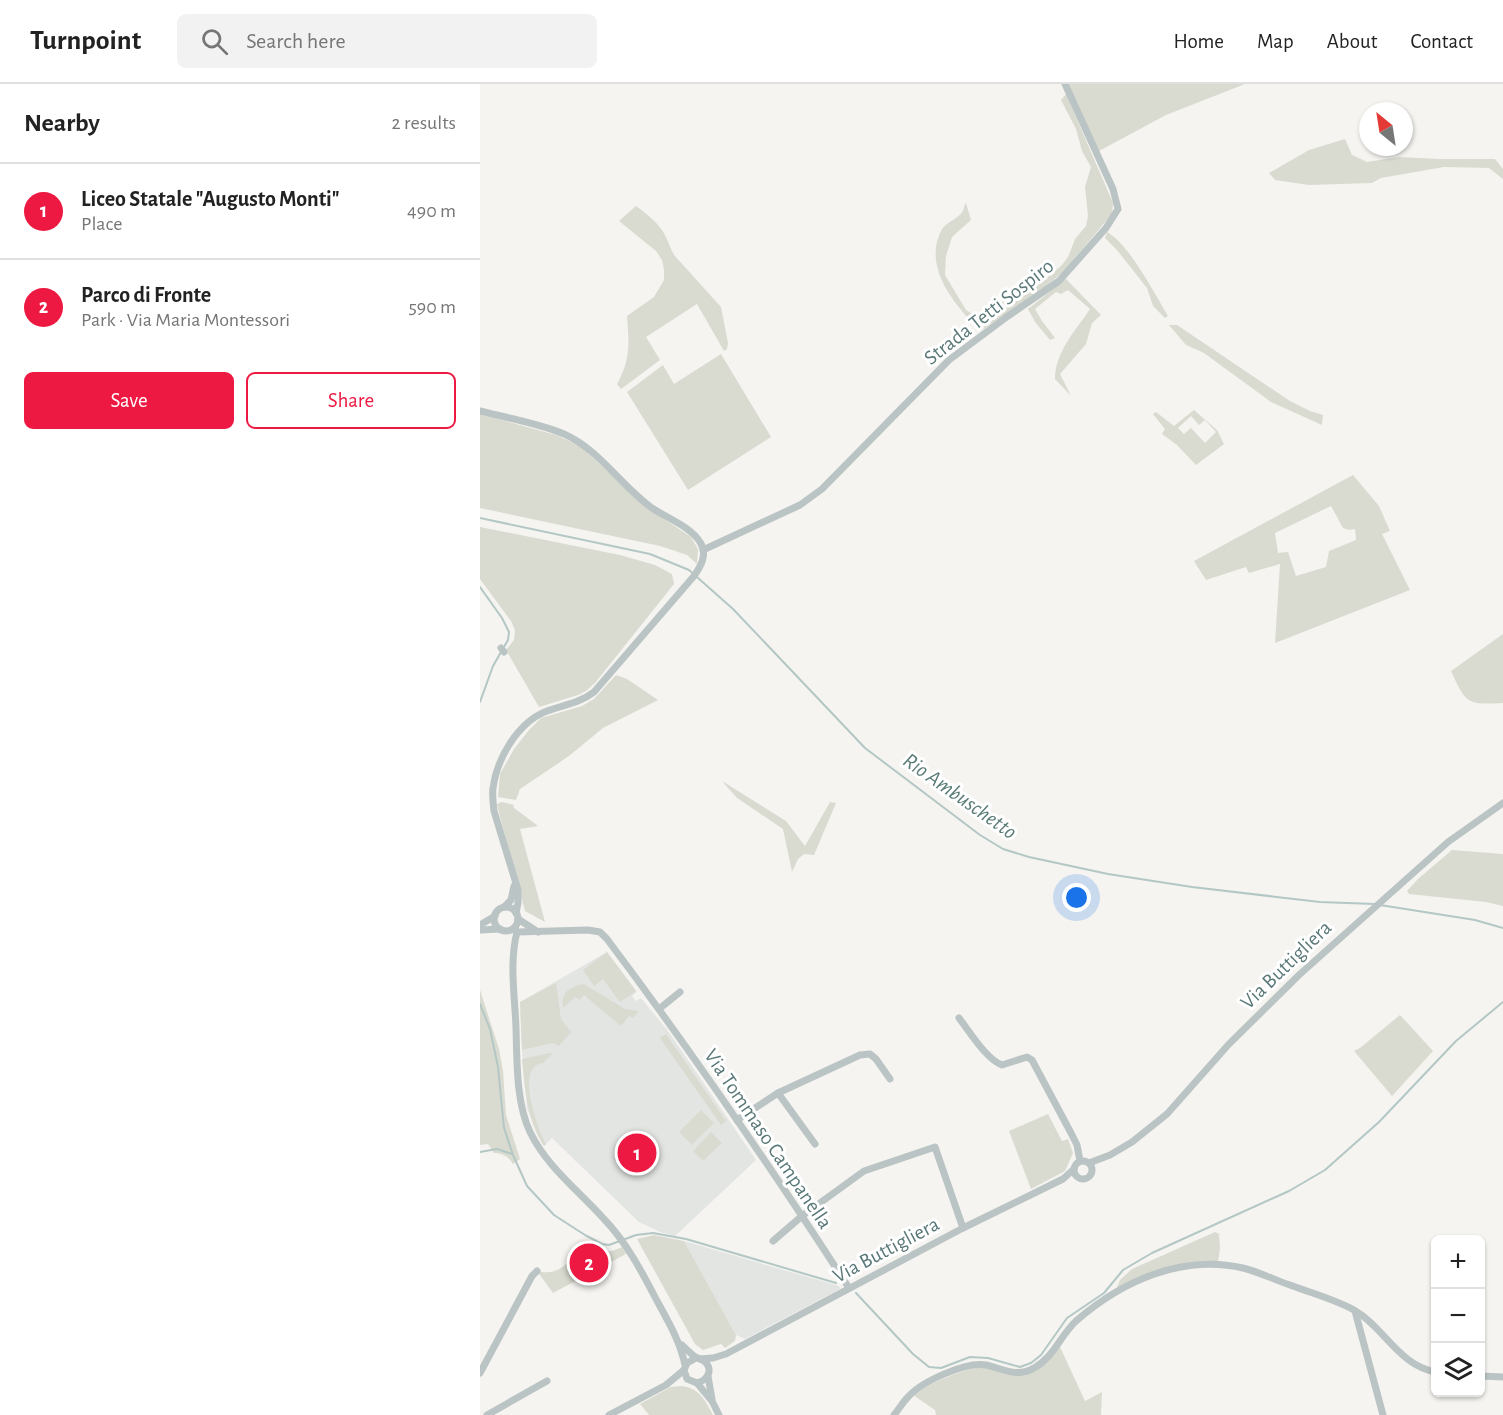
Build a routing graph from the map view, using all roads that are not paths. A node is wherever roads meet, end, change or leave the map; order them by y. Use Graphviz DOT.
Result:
graph roads {
  1 [pos="1065,84"];
  2 [pos="480,411"];
  3 [pos="703,550"];
  4 [pos="1503,803"];
  5 [pos="514,880"];
  6 [pos="502,908"];
  7 [pos="495,915"];
  8 [pos="517,916"];
  9 [pos="480,928"];
  10 [pos="509,930"];
  11 [pos="538,932"];
  12 [pos="680,992"];
  13 [pos="659,1009"];
  14 [pos="959,1018"];
  15 [pos="890,1079"];
  16 [pos="778,1093"];
  17 [pos="737,1120"];
  18 [pos="815,1144"];
  19 [pos="1080,1161"];
  20 [pos="1091,1166"];
  21 [pos="1076,1173"];
  22 [pos="802,1216"];
  23 [pos="963,1228"];
  24 [pos="773,1241"];
  25 [pos="537,1271"];
  26 [pos="849,1288"];
  27 [pos="1355,1311"];
  28 [pos="680,1343"];
  29 [pos="726,1354"];
  30 [pos="698,1359"];
  31 [pos="685,1368"];
  32 [pos="1431,1371"];
  33 [pos="480,1373"];
  34 [pos="708,1374"];
  35 [pos="1485,1376"];
  36 [pos="1503,1377"];
  37 [pos="547,1381"];
  38 [pos="693,1382"];
  39 [pos="666,1385"];
  40 [pos="712,1401"];
  41 [pos="487,1415"];
  42 [pos="609,1415"];
  43 [pos="719,1415"];
  44 [pos="894,1415"];
  45 [pos="1383,1415"];
  1 -- 3 [label="street, Strada Tetti Sospiro"];
  2 -- 3 [label="street"];
  3 -- 5 [label="street"];
  4 -- 20 [label="street, Via Buttigliera"];
  5 -- 6 [label="street"];
  5 -- 8 [label="street"];
  6 -- 7 [label="street"];
  6 -- 8 [label="street"];
  7 -- 9 [label="street"];
  7 -- 10 [label="street"];
  8 -- 10 [label="street"];
  8 -- 11 [label="street"];
  9 -- 10 [label="street, Via Tommaso Campanella"];
  10 -- 11 [label="street, Via Tommaso Campanella"];
  10 -- 28 [label="street"];
  11 -- 13 [label="street, Via Tommaso Campanella"];
  12 -- 13 [label="street"];
  13 -- 17 [label="street, Via Tommaso Campanella"];
  14 -- 19 [label="street"];
  15 -- 16 [label="street"];
  16 -- 17 [label="street"];
  16 -- 18 [label="street"];
  17 -- 22 [label="street, Via Tommaso Campanella"];
  19 -- 20 [label="street"];
  19 -- 21 [label="street"];
  20 -- 21 [label="street, Via Buttigliera"];
  21 -- 23 [label="street, Via Buttigliera"];
  22 -- 23 [label="street"];
  22 -- 24 [label="street"];
  22 -- 26 [label="street, Via Tommaso Campanella"];
  23 -- 26 [label="street, Via Buttigliera"];
  25 -- 33 [label="street"];
  26 -- 29 [label="street, Via Buttigliera"];
  27 -- 32 [label="street"];
  27 -- 44 [label="street"];
  27 -- 45 [label="street"];
  28 -- 30 [label="street"];
  28 -- 31 [label="street"];
  29 -- 30 [label="street, Via Buttigliera"];
  29 -- 34 [label="street, Via Buttigliera"];
  30 -- 31 [label="street"];
  30 -- 34 [label="street"];
  31 -- 38 [label="street"];
  31 -- 39 [label="street"];
  34 -- 38 [label="street"];
  34 -- 40 [label="street"];
  35 -- 36 [label="street"];
  37 -- 41 [label="street"];
  38 -- 39 [label="street"];
  38 -- 40 [label="street"];
  39 -- 42 [label="street"];
  40 -- 43 [label="street"];
}
